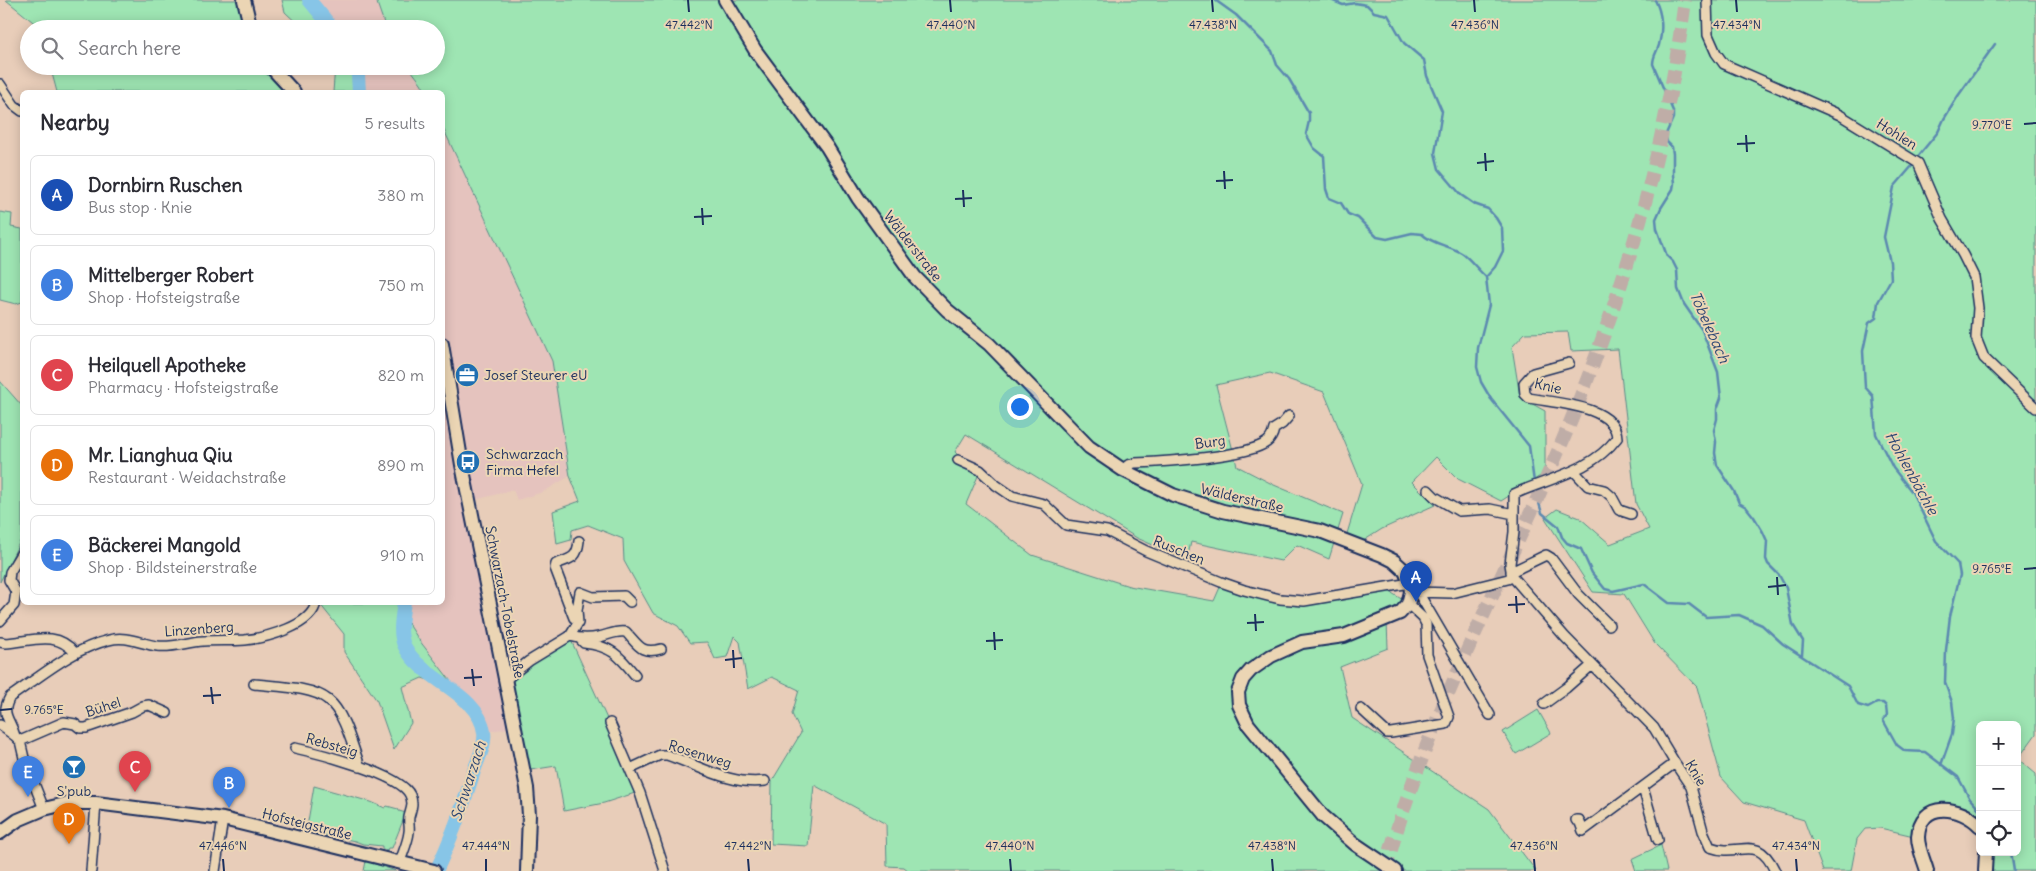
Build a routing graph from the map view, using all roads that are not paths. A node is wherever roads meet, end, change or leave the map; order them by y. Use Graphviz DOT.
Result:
graph roads {
  1 [pos="244,0"];
  2 [pos="725,0"];
  3 [pos="1707,0"];
  4 [pos="249,20"];
  5 [pos="278,75"];
  6 [pos="0,84"];
  7 [pos="292,90"];
  8 [pos="20,110"];
  9 [pos="445,362"];
  10 [pos="1569,363"];
  11 [pos="2036,408"];
  12 [pos="1289,416"];
  13 [pos="958,460"];
  14 [pos="1123,470"];
  15 [pos="1574,471"];
  16 [pos="1428,490"];
  17 [pos="1514,514"];
  18 [pos="1631,514"];
  19 [pos="579,541"];
  20 [pos="20,555"];
  21 [pos="1512,574"];
  22 [pos="1412,593"];
  23 [pos="630,602"];
  24 [pos="315,605"];
  25 [pos="0,621"];
  26 [pos="1609,625"];
  27 [pos="572,633"];
  28 [pos="580,639"];
  29 [pos="0,642"];
  30 [pos="661,649"];
  31 [pos="75,653"];
  32 [pos="1592,665"];
  33 [pos="635,675"];
  34 [pos="505,680"];
  35 [pos="254,684"];
  36 [pos="1544,704"];
  37 [pos="1361,710"];
  38 [pos="167,714"];
  39 [pos="1490,715"];
  40 [pos="610,724"];
  41 [pos="0,725"];
  42 [pos="18,739"];
  43 [pos="296,748"];
  44 [pos="1675,763"];
  45 [pos="360,767"];
  46 [pos="630,768"];
  47 [pos="765,781"];
  48 [pos="1643,788"];
  49 [pos="96,803"];
  50 [pos="44,808"];
  51 [pos="223,819"];
  52 [pos="1576,820"];
  53 [pos="1976,822"];
  54 [pos="0,833"];
  55 [pos="1658,840"];
  56 [pos="1986,856"];
  57 [pos="400,862"];
  58 [pos="414,868"];
  59 [pos="431,870"];
  60 [pos="526,870"];
  61 [pos="91,871"];
  62 [pos="215,871"];
  63 [pos="666,871"];
  64 [pos="1395,871"];
  65 [pos="1774,871"];
  66 [pos="1928,871"];
  67 [pos="1985,871"];
  1 -- 4 [label="street"];
  2 -- 14 [label="street, Wälderstraße"];
  3 -- 11 [label="street, Hohlen"];
  5 -- 7 [label="street"];
  6 -- 8 [label="street"];
  9 -- 34 [label="street, Schwarzach-Tobelstraße"];
  10 -- 15 [label="street, Knie"];
  12 -- 14 [label="street, Burg"];
  13 -- 22 [label="street, Ruschen"];
  14 -- 22 [label="street, Wälderstraße"];
  15 -- 17 [label="street, Knie"];
  15 -- 18 [label="street"];
  16 -- 17 [label="street"];
  17 -- 21 [label="street, Knie"];
  19 -- 27 [label="street"];
  20 -- 25 [label="street"];
  21 -- 22 [label="street"];
  21 -- 26 [label="street"];
  21 -- 32 [label="street, Knie"];
  22 -- 37 [label="street"];
  22 -- 39 [label="street"];
  22 -- 64 [label="street"];
  23 -- 27 [label="street"];
  24 -- 31 [label="street, Linzenberg"];
  27 -- 28 [label="street"];
  27 -- 34 [label="street"];
  28 -- 30 [label="street"];
  28 -- 33 [label="street"];
  29 -- 31 [label="street"];
  31 -- 42 [label="street, Linzenberg"];
  32 -- 36 [label="street"];
  32 -- 44 [label="street, Knie"];
  34 -- 60 [label="street, Schwarzach-Tobelstraße"];
  35 -- 45 [label="street, Rebsteig"];
  38 -- 42 [label="street, Bühel"];
  40 -- 46 [label="street"];
  41 -- 42 [label="street"];
  42 -- 50 [label="street, Linzenberg"];
  43 -- 45 [label="street, Rebsteig"];
  44 -- 48 [label="street"];
  44 -- 65 [label="street, Knie"];
  45 -- 57 [label="street, Rebsteig"];
  46 -- 47 [label="street, Rosenweg"];
  46 -- 63 [label="street"];
  48 -- 52 [label="street"];
  48 -- 55 [label="street"];
  49 -- 50 [label="street, Hofsteigstraße"];
  49 -- 51 [label="street, Hofsteigstraße"];
  49 -- 61 [label="street"];
  50 -- 54 [label="street, Hofsteigstraße"];
  51 -- 57 [label="street, Hofsteigstraße"];
  51 -- 62 [label="street"];
  53 -- 66 [label="street"];
  56 -- 67 [label="street"];
  57 -- 58 [label="street, Hofsteigstraße"];
  58 -- 59 [label="street, Hofsteigstraße"];
}
